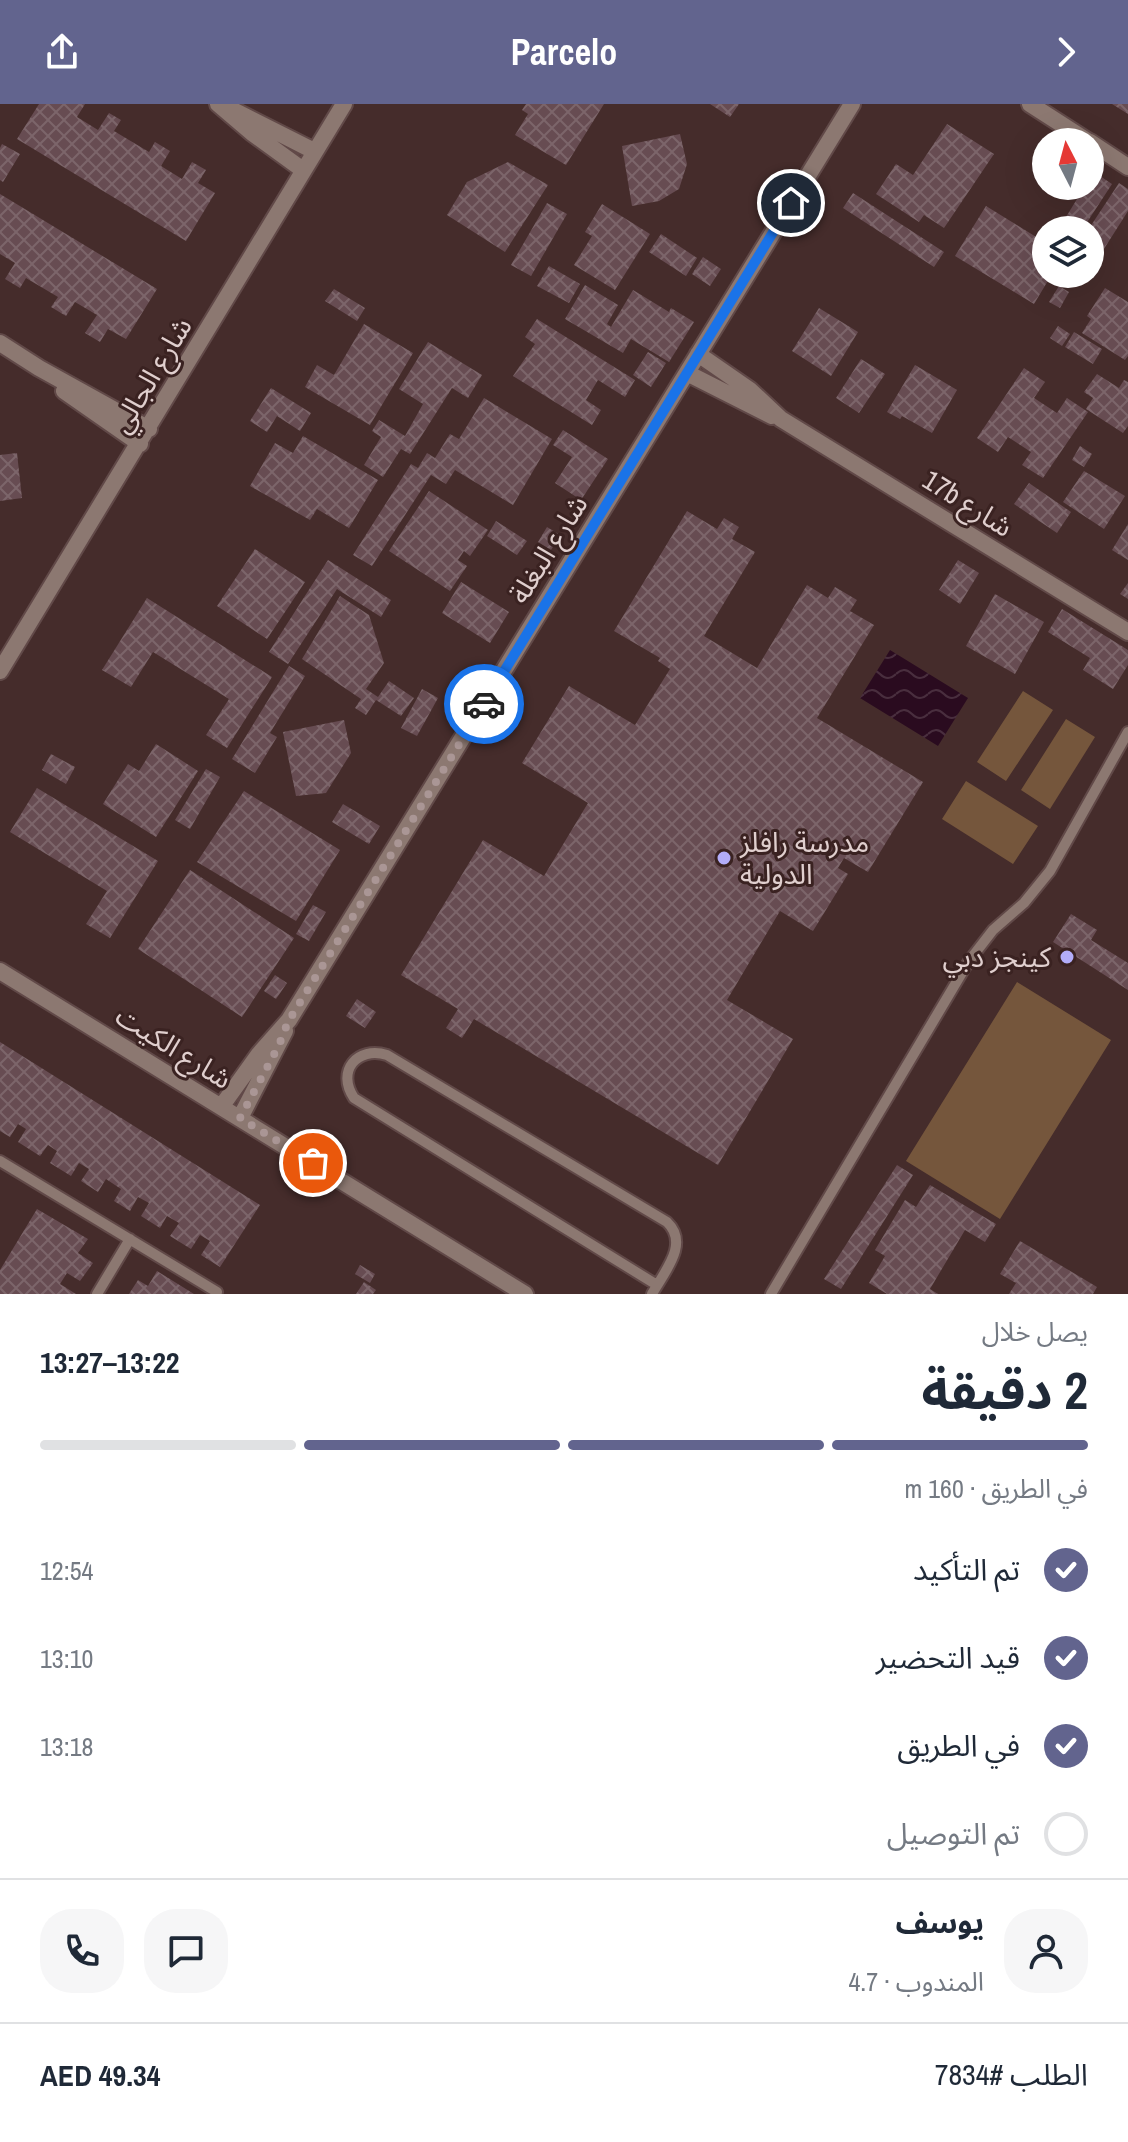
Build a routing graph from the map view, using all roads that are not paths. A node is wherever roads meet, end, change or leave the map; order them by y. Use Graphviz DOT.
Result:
graph roads {
  1 [pos="219,104"];
  2 [pos="344,104"];
  3 [pos="852,104"];
  4 [pos="1030,104"];
  5 [pos="1068,128"];
  6 [pos="314,151"];
  7 [pos="1104,151"];
  8 [pos="1128,167"];
  9 [pos="303,170"];
  10 [pos="0,343"];
  11 [pos="698,354"];
  12 [pos="39,368"];
  13 [pos="687,373"];
  14 [pos="781,419"];
  15 [pos="149,429"];
  16 [pos="140,444"];
  17 [pos="1128,632"];
  18 [pos="0,671"];
  19 [pos="1128,732"];
  20 [pos="0,971"];
  21 [pos="288,1022"];
  22 [pos="221,1107"];
  23 [pos="240,1118"];
  24 [pos="0,1161"];
  25 [pos="130,1239"];
  26 [pos="654,1290"];
  27 [pos="217,1292"];
  28 [pos="97,1294"];
  29 [pos="525,1294"];
  30 [pos="771,1294"];
  1 -- 6 [label="street"];
  1 -- 9 [label="street"];
  2 -- 6 [label="street, شارع الجالي"];
  3 -- 11 [label="street, شارع البغلة"];
  4 -- 5 [label="street"];
  6 -- 9 [label="street, شارع الجالي"];
  7 -- 8 [label="street"];
  9 -- 15 [label="street, شارع الجالي"];
  10 -- 12 [label="street"];
  11 -- 13 [label="street, شارع البغلة"];
  11 -- 14 [label="street, 17b شارع"];
  12 -- 15 [label="street"];
  12 -- 16 [label="street"];
  13 -- 14 [label="street, 17b شارع"];
  13 -- 21 [label="street, شارع البغلة"];
  14 -- 17 [label="street, 17b شارع"];
  15 -- 16 [label="street, شارع الجالي"];
  16 -- 18 [label="street, شارع الجالي"];
  19 -- 30 [label="lane"];
  20 -- 22 [label="street, شارع الكيت"];
  21 -- 22 [label="street, شارع البغلة"];
  21 -- 23 [label="street, شارع البغلة"];
  22 -- 23 [label="street, شارع الكيت"];
  23 -- 29 [label="street, شارع الكيت"];
  24 -- 25 [label="lane"];
  25 -- 27 [label="lane"];
  25 -- 28 [label="lane"];
  26 -- 26 [label="lane"];
}
